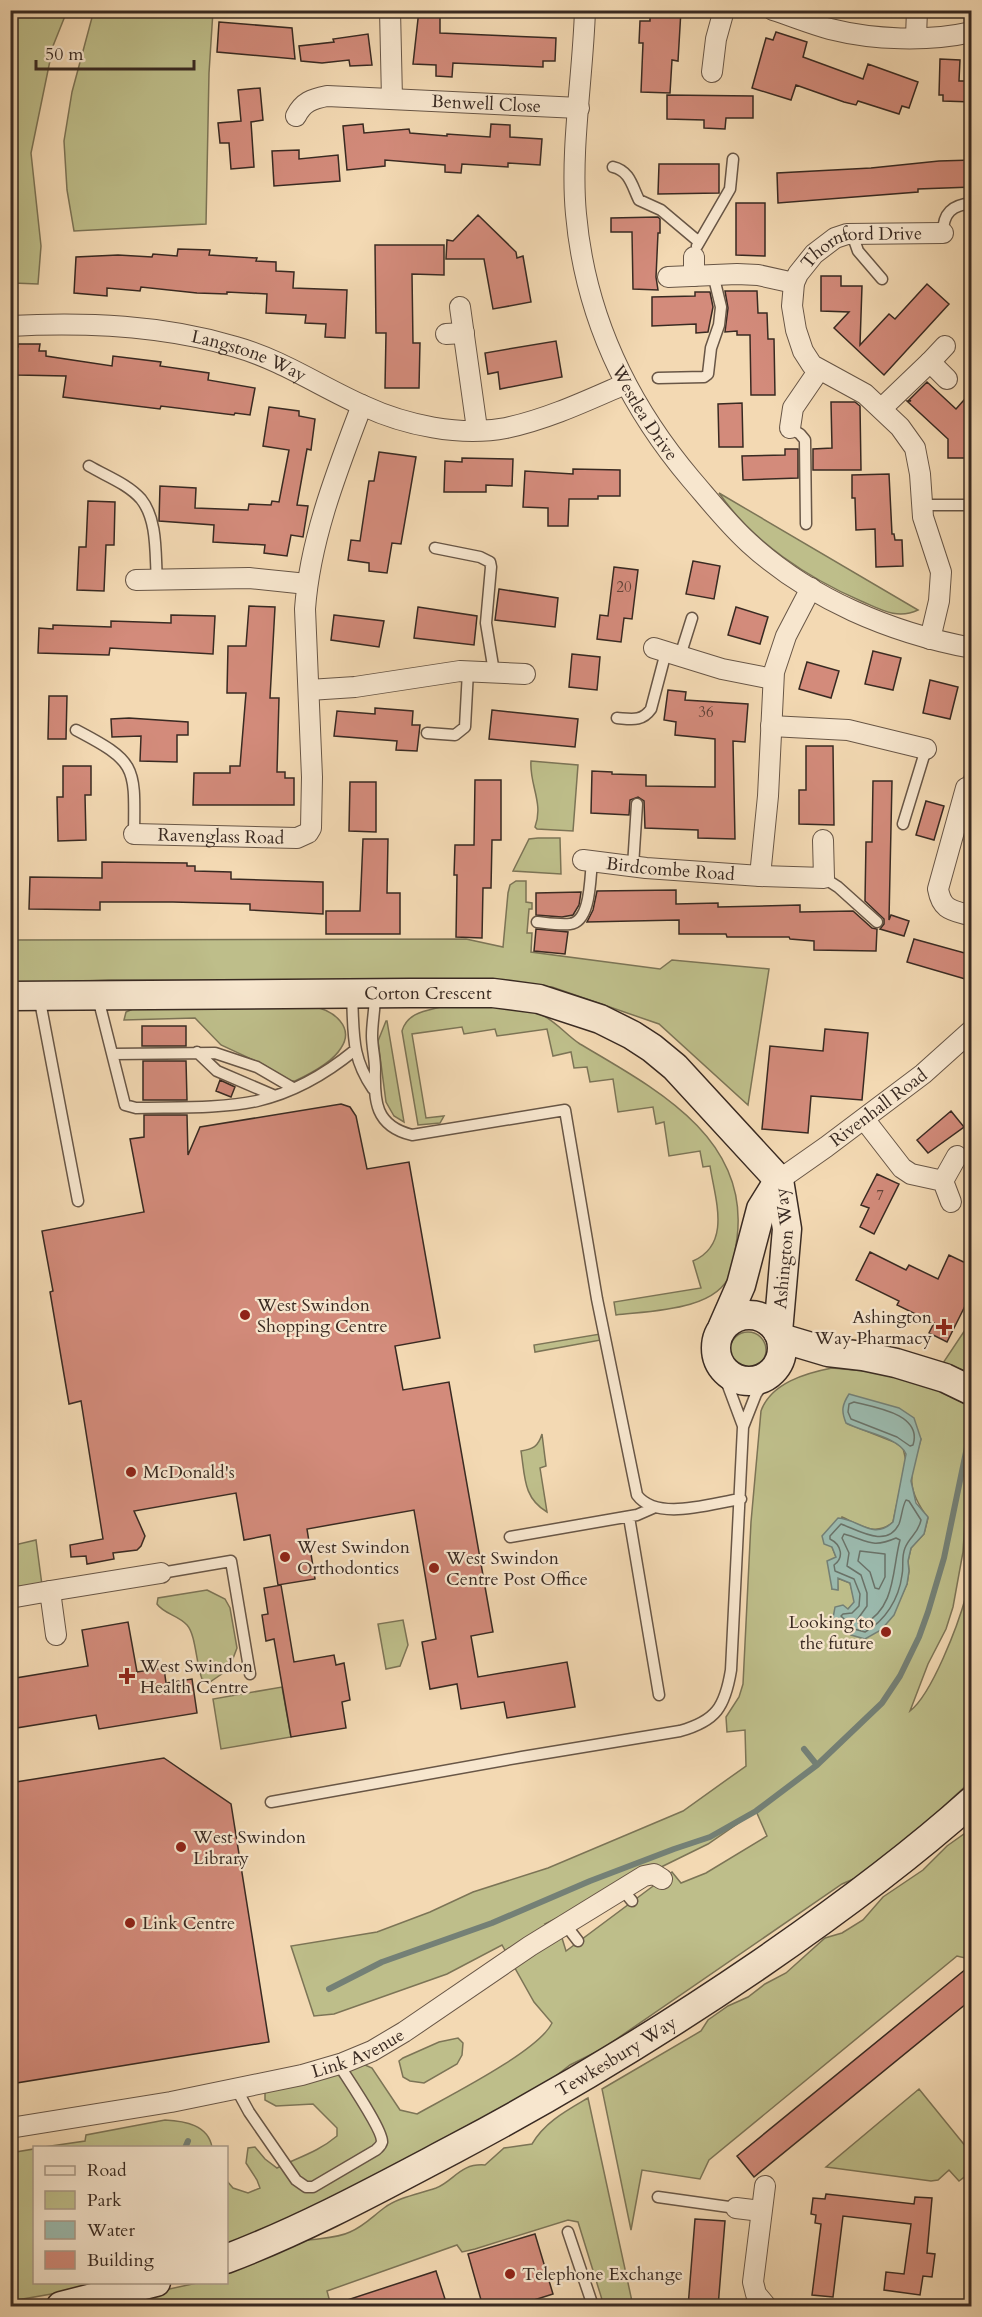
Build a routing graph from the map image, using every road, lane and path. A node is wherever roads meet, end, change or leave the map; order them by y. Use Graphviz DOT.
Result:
graph roads {
  1 [pos="390,10"];
  2 [pos="585,10"];
  3 [pos="724,10"];
  4 [pos="773,10"];
  5 [pos="917,10"];
  6 [pos="972,32"];
  7 [pos="916,37"];
  8 [pos="712,72"];
  9 [pos="392,99"];
  10 [pos="579,108"];
  11 [pos="296,116"];
  12 [pos="733,159"];
  13 [pos="613,167"];
  14 [pos="972,203"];
  15 [pos="943,232"];
  16 [pos="852,234"];
  17 [pos="700,262"];
  18 [pos="668,277"];
  19 [pos="882,279"];
  20 [pos="794,283"];
  21 [pos="460,307"];
  22 [pos="10,326"];
  23 [pos="945,346"];
  24 [pos="930,362"];
  25 [pos="819,370"];
  26 [pos="658,378"];
  27 [pos="947,379"];
  28 [pos="626,384"];
  29 [pos="362,405"];
  30 [pos="882,408"];
  31 [pos="790,428"];
  32 [pos="477,429"];
  33 [pos="89,466"];
  34 [pos="922,505"];
  35 [pos="972,505"];
  36 [pos="806,524"];
  37 [pos="435,548"];
  38 [pos="136,580"];
  39 [pos="157,581"];
  40 [pos="308,584"];
  41 [pos="810,588"];
  42 [pos="692,618"];
  43 [pos="930,639"];
  44 [pos="972,648"];
  45 [pos="667,652"];
  46 [pos="468,671"];
  47 [pos="494,672"];
  48 [pos="525,674"];
  49 [pos="773,679"];
  50 [pos="309,690"];
  51 [pos="617,718"];
  52 [pos="771,726"];
  53 [pos="76,730"];
  54 [pos="428,733"];
  55 [pos="926,749"];
  56 [pos="969,780"];
  57 [pos="637,804"];
  58 [pos="903,824"];
  59 [pos="964,826"];
  60 [pos="134,834"];
  61 [pos="823,840"];
  62 [pos="587,861"];
  63 [pos="633,866"];
  64 [pos="760,876"];
  65 [pos="824,878"];
  66 [pos="972,916"];
  67 [pos="537,922"];
  68 [pos="877,922"];
  69 [pos="363,993"];
  70 [pos="39,995"];
  71 [pos="97,995"];
  72 [pos="10,996"];
  73 [pos="972,1030"];
  74 [pos="355,1050"];
  75 [pos="197,1052"];
  76 [pos="113,1054"];
  77 [pos="293,1088"];
  78 [pos="374,1089"];
  79 [pos="273,1095"];
  80 [pos="864,1119"];
  81 [pos="957,1156"];
  82 [pos="779,1180"];
  83 [pos="943,1181"];
  84 [pos="78,1201"];
  85 [pos="951,1202"];
  86 [pos="723,1326"];
  87 [pos="777,1352"];
  88 [pos="721,1367"];
  89 [pos="972,1391"];
  90 [pos="743,1427"];
  91 [pos="741,1499"];
  92 [pos="653,1508"];
  93 [pos="629,1517"];
  94 [pos="510,1537"];
  95 [pos="161,1573"];
  96 [pos="50,1591"];
  97 [pos="10,1598"];
  98 [pos="56,1635"];
  99 [pos="250,1674"];
  100 [pos="659,1695"];
  101 [pos="972,1801"];
  102 [pos="271,1802"];
  103 [pos="662,1879"];
  104 [pos="565,1924"];
  105 [pos="578,1941"];
  106 [pos="339,2065"];
  107 [pos="237,2090"];
  108 [pos="10,2128"];
  109 [pos="765,2186"];
  110 [pos="658,2197"];
  111 [pos="736,2208"];
  112 [pos="761,2211"];
  113 [pos="568,2232"];
  114 [pos="228,2258"];
  115 [pos="152,2284"];
  116 [pos="760,2304"];
  117 [pos="61,2307"];
  118 [pos="593,2307"];
  1 -- 9 [label="street"];
  2 -- 10 [label="street, Westlea Drive"];
  3 -- 8 [label="street"];
  4 -- 7 [label="street"];
  5 -- 7 [label="street"];
  6 -- 7 [label="street"];
  9 -- 10 [label="street, Benwell Close"];
  9 -- 11 [label="street, Benwell Close"];
  10 -- 28 [label="street, Westlea Drive"];
  12 -- 17 [label="lane"];
  13 -- 17 [label="lane"];
  14 -- 15 [label="lane"];
  15 -- 16 [label="street, Thornford Drive"];
  16 -- 19 [label="lane"];
  16 -- 20 [label="street, Thornford Drive"];
  17 -- 18 [label="street, Thornford Drive"];
  17 -- 20 [label="street, Thornford Drive"];
  17 -- 26 [label="lane"];
  20 -- 25 [label="street, Thornford Drive"];
  21 -- 32 [label="street"];
  22 -- 29 [label="street, Langstone Way"];
  23 -- 24 [label="street"];
  24 -- 27 [label="street"];
  24 -- 30 [label="street"];
  25 -- 30 [label="street, Thornford Drive"];
  25 -- 31 [label="street"];
  28 -- 32 [label="street, Langstone Way"];
  28 -- 41 [label="street, Westlea Drive"];
  29 -- 32 [label="street, Langstone Way"];
  29 -- 40 [label="street, Ravenglass Road"];
  30 -- 34 [label="street, Thornford Drive"];
  31 -- 36 [label="lane"];
  33 -- 39 [label="lane"];
  34 -- 35 [label="lane"];
  34 -- 43 [label="street, Thornford Drive"];
  37 -- 47 [label="lane"];
  38 -- 39 [label="street"];
  39 -- 40 [label="street"];
  40 -- 50 [label="street, Ravenglass Road"];
  41 -- 43 [label="street, Westlea Drive"];
  41 -- 49 [label="street, Birdcombe Road"];
  42 -- 45 [label="lane"];
  43 -- 44 [label="street, Westlea Drive"];
  45 -- 49 [label="street"];
  45 -- 51 [label="lane"];
  46 -- 47 [label="street"];
  46 -- 50 [label="street"];
  46 -- 54 [label="lane"];
  47 -- 48 [label="street"];
  49 -- 52 [label="street, Birdcombe Road"];
  50 -- 60 [label="street, Ravenglass Road"];
  52 -- 55 [label="street"];
  52 -- 64 [label="street, Birdcombe Road"];
  53 -- 60 [label="lane"];
  55 -- 58 [label="lane"];
  56 -- 59 [label="street"];
  57 -- 63 [label="lane"];
  59 -- 66 [label="street"];
  61 -- 65 [label="street"];
  62 -- 63 [label="street, Birdcombe Road"];
  62 -- 67 [label="lane"];
  63 -- 64 [label="street, Birdcombe Road"];
  64 -- 65 [label="street, Birdcombe Road"];
  65 -- 68 [label="lane"];
  69 -- 71 [label="street, Corton Crescent"];
  69 -- 74 [label="lane"];
  69 -- 78 [label="lane"];
  69 -- 82 [label="street, Corton Crescent"];
  70 -- 71 [label="street, Corton Crescent"];
  70 -- 72 [label="street, Corton Crescent"];
  70 -- 84 [label="lane"];
  71 -- 76 [label="lane"];
  73 -- 80 [label="street, Rivenhall Road"];
  74 -- 77 [label="lane"];
  74 -- 78 [label="lane"];
  75 -- 76 [label="lane"];
  75 -- 77 [label="lane"];
  75 -- 79 [label="lane"];
  76 -- 79 [label="lane"];
  77 -- 79 [label="lane"];
  78 -- 92 [label="lane"];
  80 -- 82 [label="street, Rivenhall Road"];
  80 -- 83 [label="street"];
  81 -- 83 [label="street"];
  82 -- 86 [label="street, Ashington Way"];
  82 -- 87 [label="street, Ashington Way"];
  83 -- 85 [label="street"];
  86 -- 87 [label="street"];
  86 -- 88 [label="street"];
  87 -- 88 [label="street"];
  87 -- 89 [label="street"];
  87 -- 90 [label="lane"];
  88 -- 90 [label="lane"];
  90 -- 91 [label="lane"];
  91 -- 92 [label="lane"];
  91 -- 102 [label="lane"];
  92 -- 93 [label="lane"];
  93 -- 94 [label="lane"];
  93 -- 100 [label="lane"];
  95 -- 96 [label="street"];
  95 -- 99 [label="lane"];
  96 -- 97 [label="street"];
  96 -- 98 [label="street"];
  101 -- 114 [label="street, Tewkesbury Way"];
  103 -- 104 [label="street, Link Avenue"];
  104 -- 105 [label="lane"];
  104 -- 106 [label="street, Link Avenue"];
  106 -- 107 [label="street, Link Avenue"];
  106 -- 107 [label="lane"];
  107 -- 108 [label="street, Link Avenue"];
  109 -- 112 [label="street"];
  110 -- 111 [label="lane"];
  111 -- 112 [label="street"];
  112 -- 116 [label="street"];
  113 -- 118 [label="lane"];
  115 -- 117 [label="street"];
}
